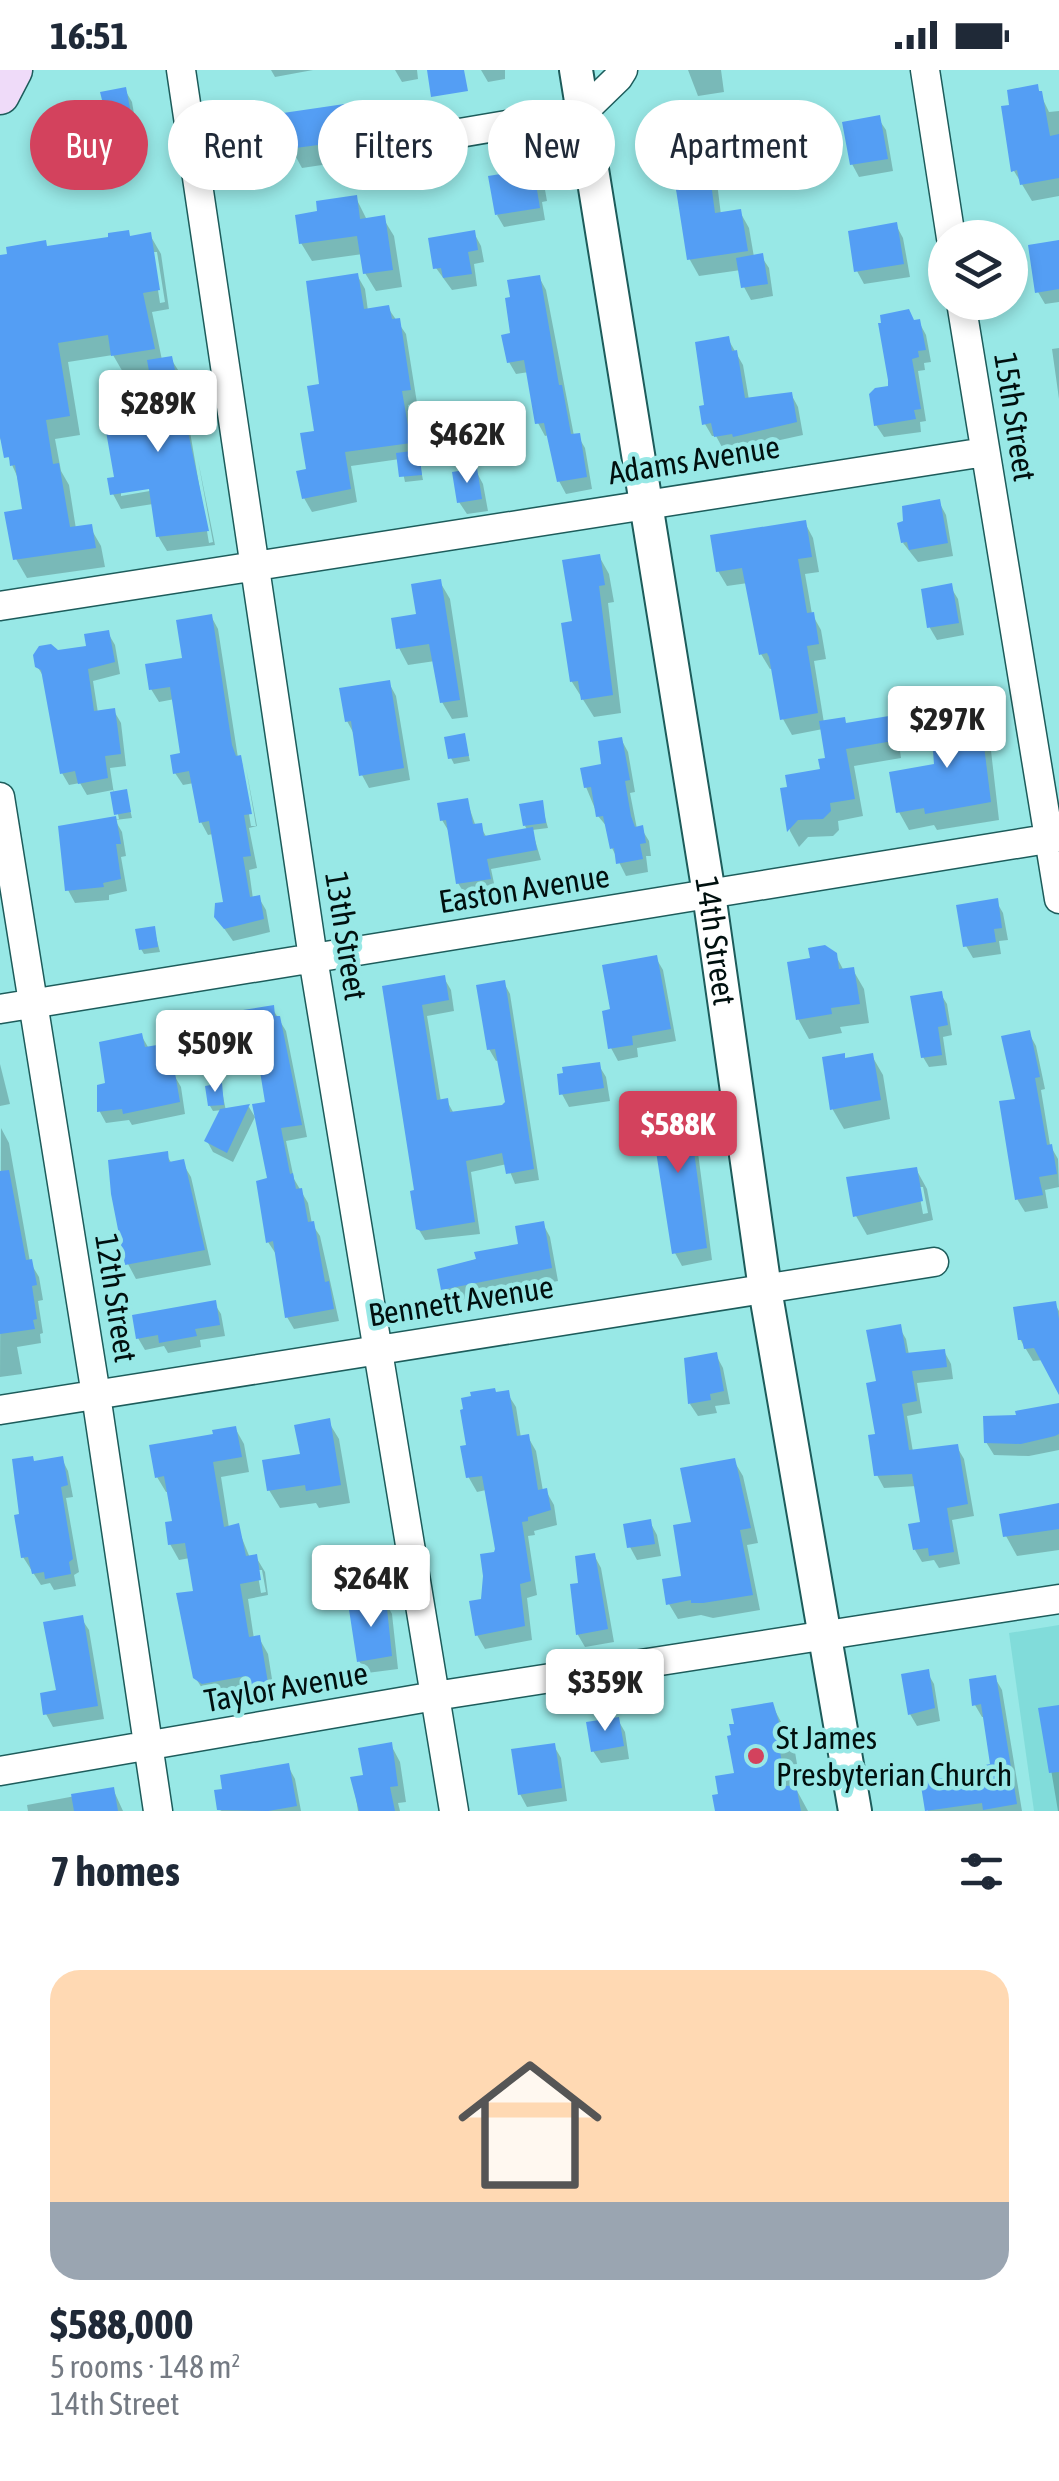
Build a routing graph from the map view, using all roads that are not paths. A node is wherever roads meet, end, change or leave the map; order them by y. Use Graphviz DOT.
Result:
graph roads {
  1 [pos="13,70"];
  2 [pos="181,70"];
  3 [pos="576,70"];
  4 [pos="623,70"];
  5 [pos="925,70"];
  6 [pos="0,94"];
  7 [pos="581,100"];
  8 [pos="594,100"];
  9 [pos="595,190"];
  10 [pos="948,220"];
  11 [pos="964,320"];
  12 [pos="985,452"];
  13 [pos="645,503"];
  14 [pos="256,565"];
  15 [pos="0,606"];
  16 [pos="0,797"];
  17 [pos="1054,838"];
  18 [pos="708,894"];
  19 [pos="1059,899"];
  20 [pos="314,958"];
  21 [pos="34,1004"];
  22 [pos="0,1010"];
  23 [pos="934,1262"];
  24 [pos="764,1289"];
  25 [pos="378,1350"];
  26 [pos="96,1395"];
  27 [pos="0,1410"];
  28 [pos="1059,1598"];
  29 [pos="824,1636"];
  30 [pos="435,1696"];
  31 [pos="147,1747"];
  32 [pos="0,1771"];
  33 [pos="158,1811"];
  34 [pos="454,1811"];
  35 [pos="855,1811"];
  1 -- 6 [label="main road"];
  2 -- 14 [label="street, 13th Street"];
  3 -- 7 [label="street, 14th Street"];
  4 -- 8 [label="street"];
  5 -- 10 [label="street"];
  9 -- 13 [label="street, 14th Street"];
  11 -- 12 [label="street, 15th Street"];
  12 -- 13 [label="street, Adams Avenue"];
  12 -- 17 [label="street, 15th Street"];
  13 -- 14 [label="street, Adams Avenue"];
  13 -- 18 [label="street, 14th Street"];
  14 -- 15 [label="street, Adams Avenue"];
  14 -- 20 [label="street, 13th Street"];
  16 -- 21 [label="street, 12th Street"];
  17 -- 18 [label="street, Easton Avenue"];
  17 -- 19 [label="street, 15th Street"];
  18 -- 20 [label="street, Easton Avenue"];
  18 -- 24 [label="street, 14th Street"];
  20 -- 21 [label="street, Easton Avenue"];
  20 -- 25 [label="street, 13th Street"];
  21 -- 22 [label="street, Easton Avenue"];
  21 -- 26 [label="street, 12th Street"];
  23 -- 24 [label="street, Bennett Avenue"];
  24 -- 25 [label="street, Bennett Avenue"];
  24 -- 29 [label="street, 14th Street"];
  25 -- 26 [label="street, Bennett Avenue"];
  25 -- 30 [label="street, 13th Street"];
  26 -- 27 [label="street, Bennett Avenue"];
  26 -- 31 [label="street, 12th Street"];
  28 -- 29 [label="street, Taylor Avenue"];
  29 -- 30 [label="street, Taylor Avenue"];
  29 -- 35 [label="street, 14th Street"];
  30 -- 31 [label="street, Taylor Avenue"];
  30 -- 34 [label="street, 13th Street"];
  31 -- 32 [label="street, Taylor Avenue"];
  31 -- 33 [label="street, 12th Street"];
}
